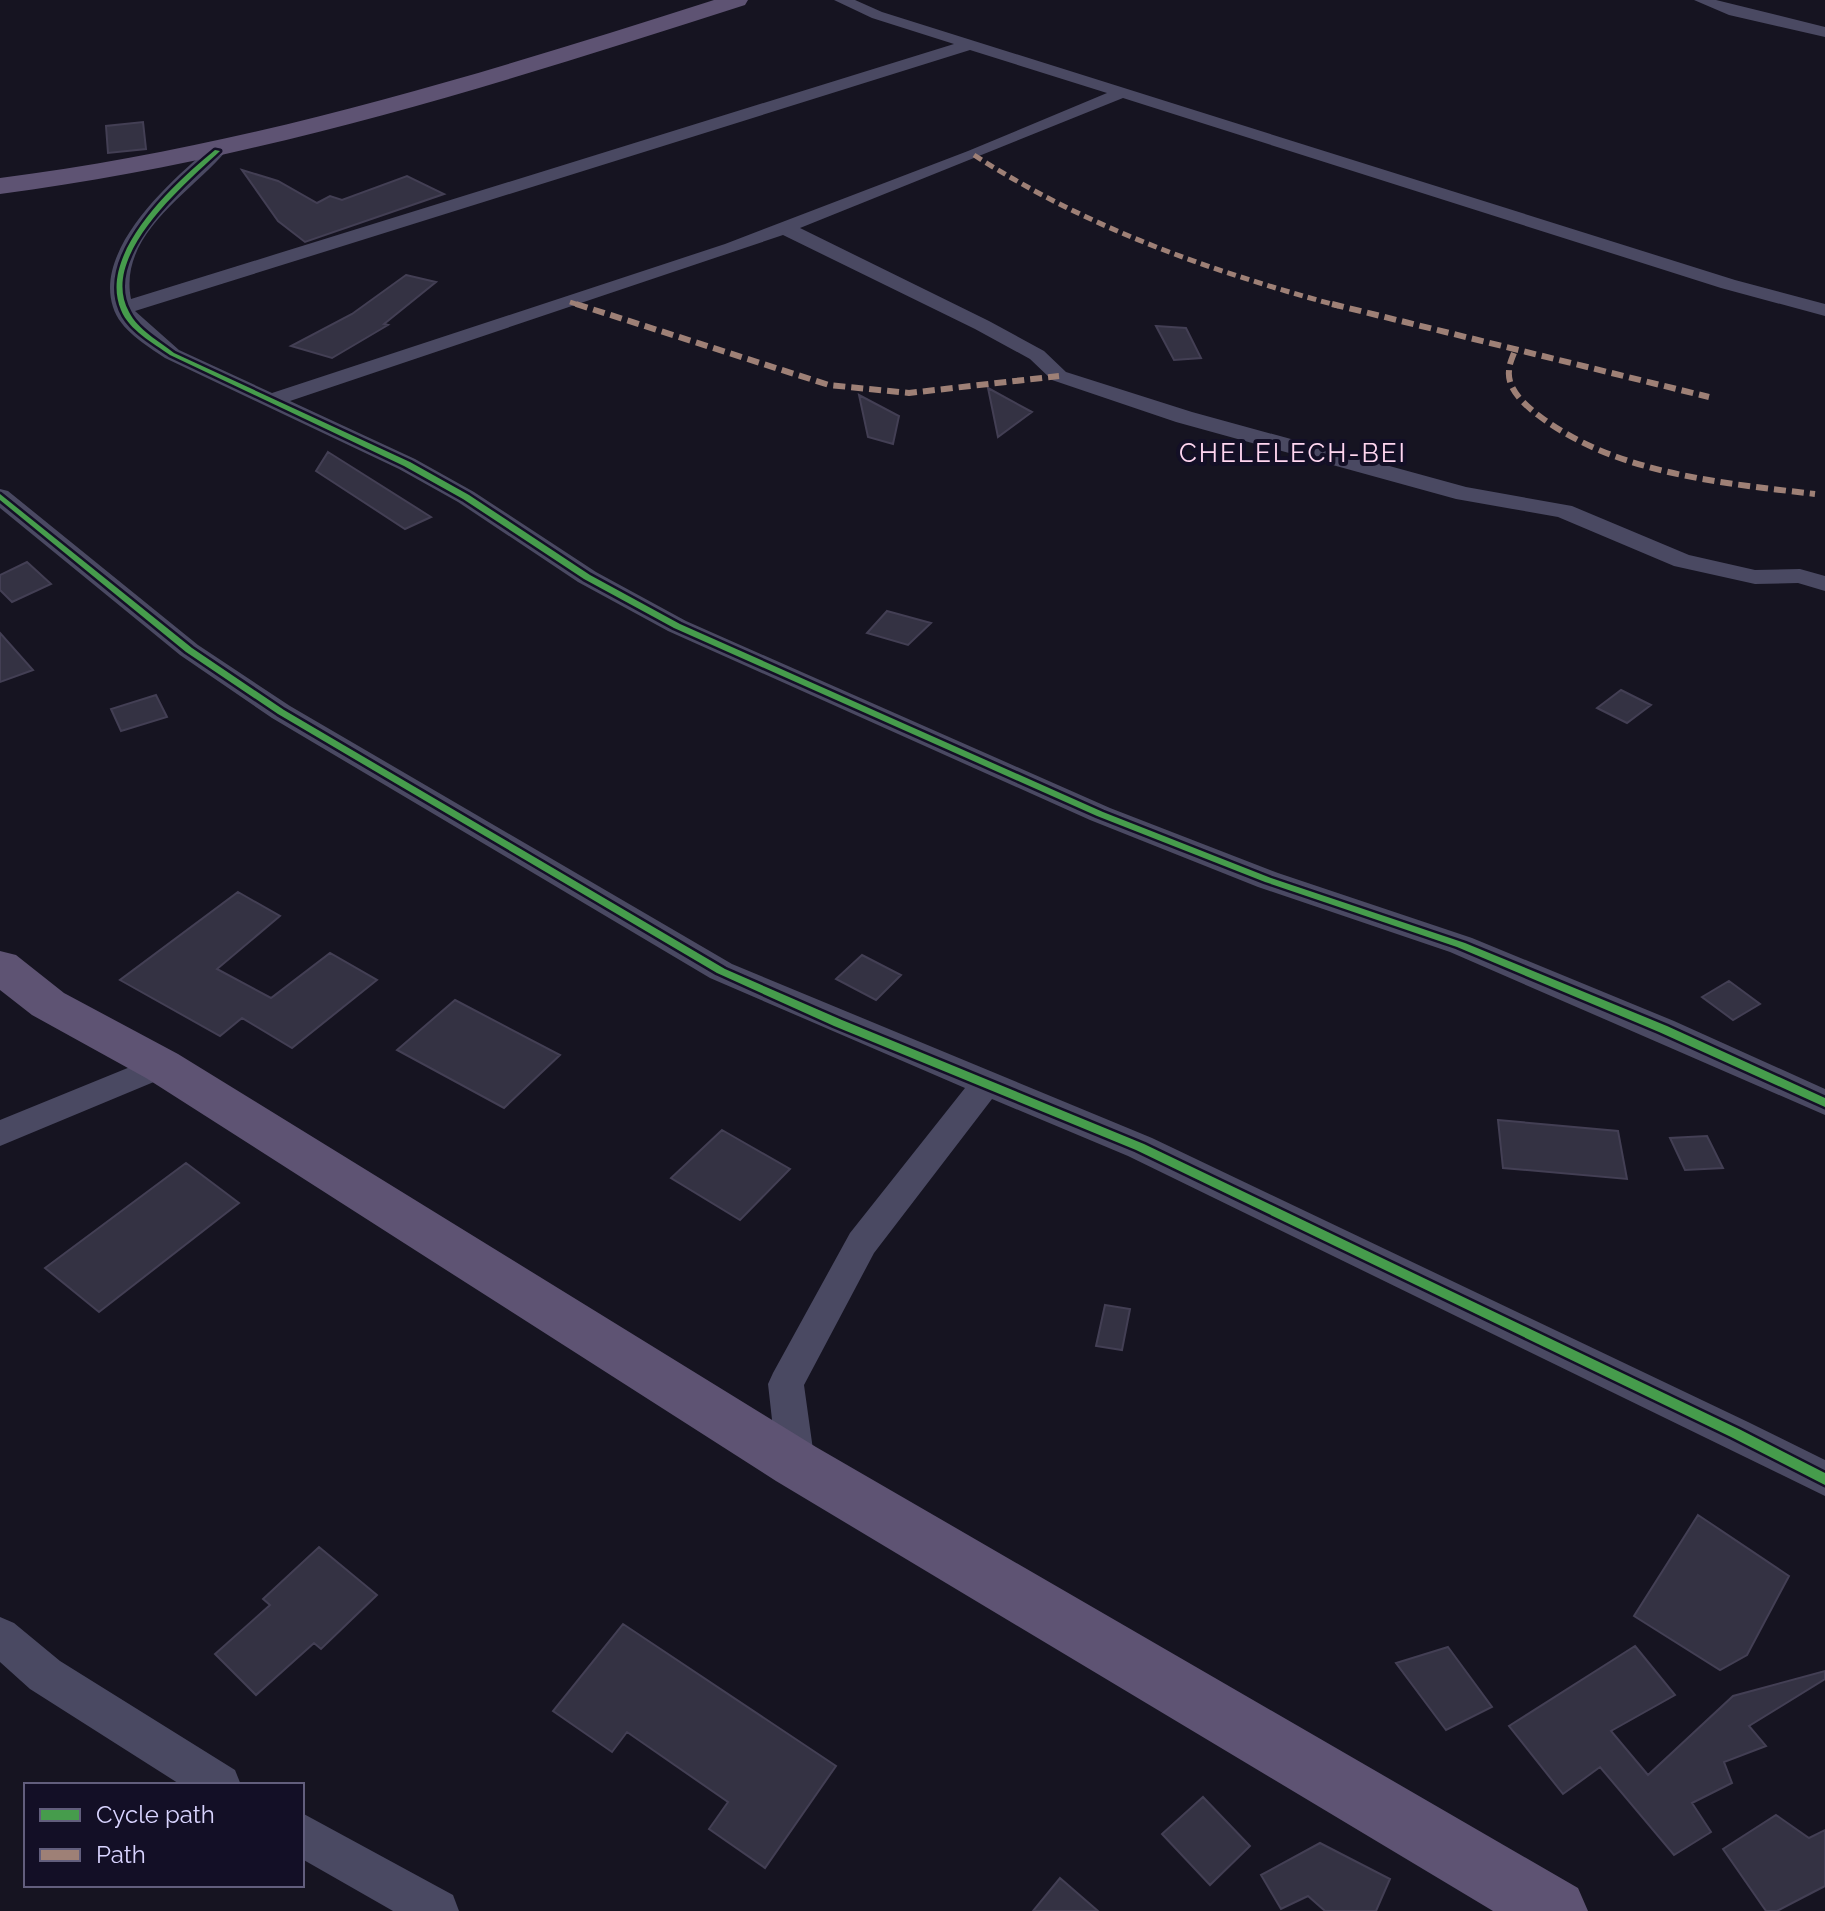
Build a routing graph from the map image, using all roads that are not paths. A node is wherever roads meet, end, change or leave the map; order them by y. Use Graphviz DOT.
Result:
graph roads {
  1 [pos="737,0"];
  2 [pos="842,0"];
  3 [pos="1702,0"];
  4 [pos="1825,32"];
  5 [pos="969,45"];
  6 [pos="1121,93"];
  7 [pos="217,151"];
  8 [pos="0,186"];
  9 [pos="784,228"];
  10 [pos="123,308"];
  11 [pos="1825,310"];
  12 [pos="268,401"];
  13 [pos="0,496"];
  14 [pos="1825,584"];
  15 [pos="0,966"];
  16 [pos="162,1066"];
  17 [pos="986,1084"];
  18 [pos="1825,1103"];
  19 [pos="0,1134"];
  20 [pos="796,1464"];
  21 [pos="1825,1479"];
  22 [pos="0,1636"];
  23 [pos="217,1783"];
  24 [pos="304,1836"];
  25 [pos="437,1911"];
  26 [pos="1555,1911"];
  1 -- 7 [label="main road"];
  2 -- 5 [label="street"];
  3 -- 4 [label="street"];
  5 -- 6 [label="street"];
  5 -- 10 [label="street"];
  6 -- 9 [label="street"];
  6 -- 11 [label="street"];
  7 -- 8 [label="main road"];
  7 -- 10 [label="street"];
  9 -- 12 [label="street"];
  9 -- 14 [label="street"];
  10 -- 12 [label="street"];
  12 -- 18 [label="street"];
  13 -- 17 [label="street"];
  15 -- 16 [label="main road"];
  16 -- 19 [label="street"];
  16 -- 20 [label="main road"];
  17 -- 20 [label="street"];
  17 -- 21 [label="street"];
  20 -- 26 [label="main road"];
  22 -- 23 [label="street"];
  24 -- 25 [label="street"];
}
